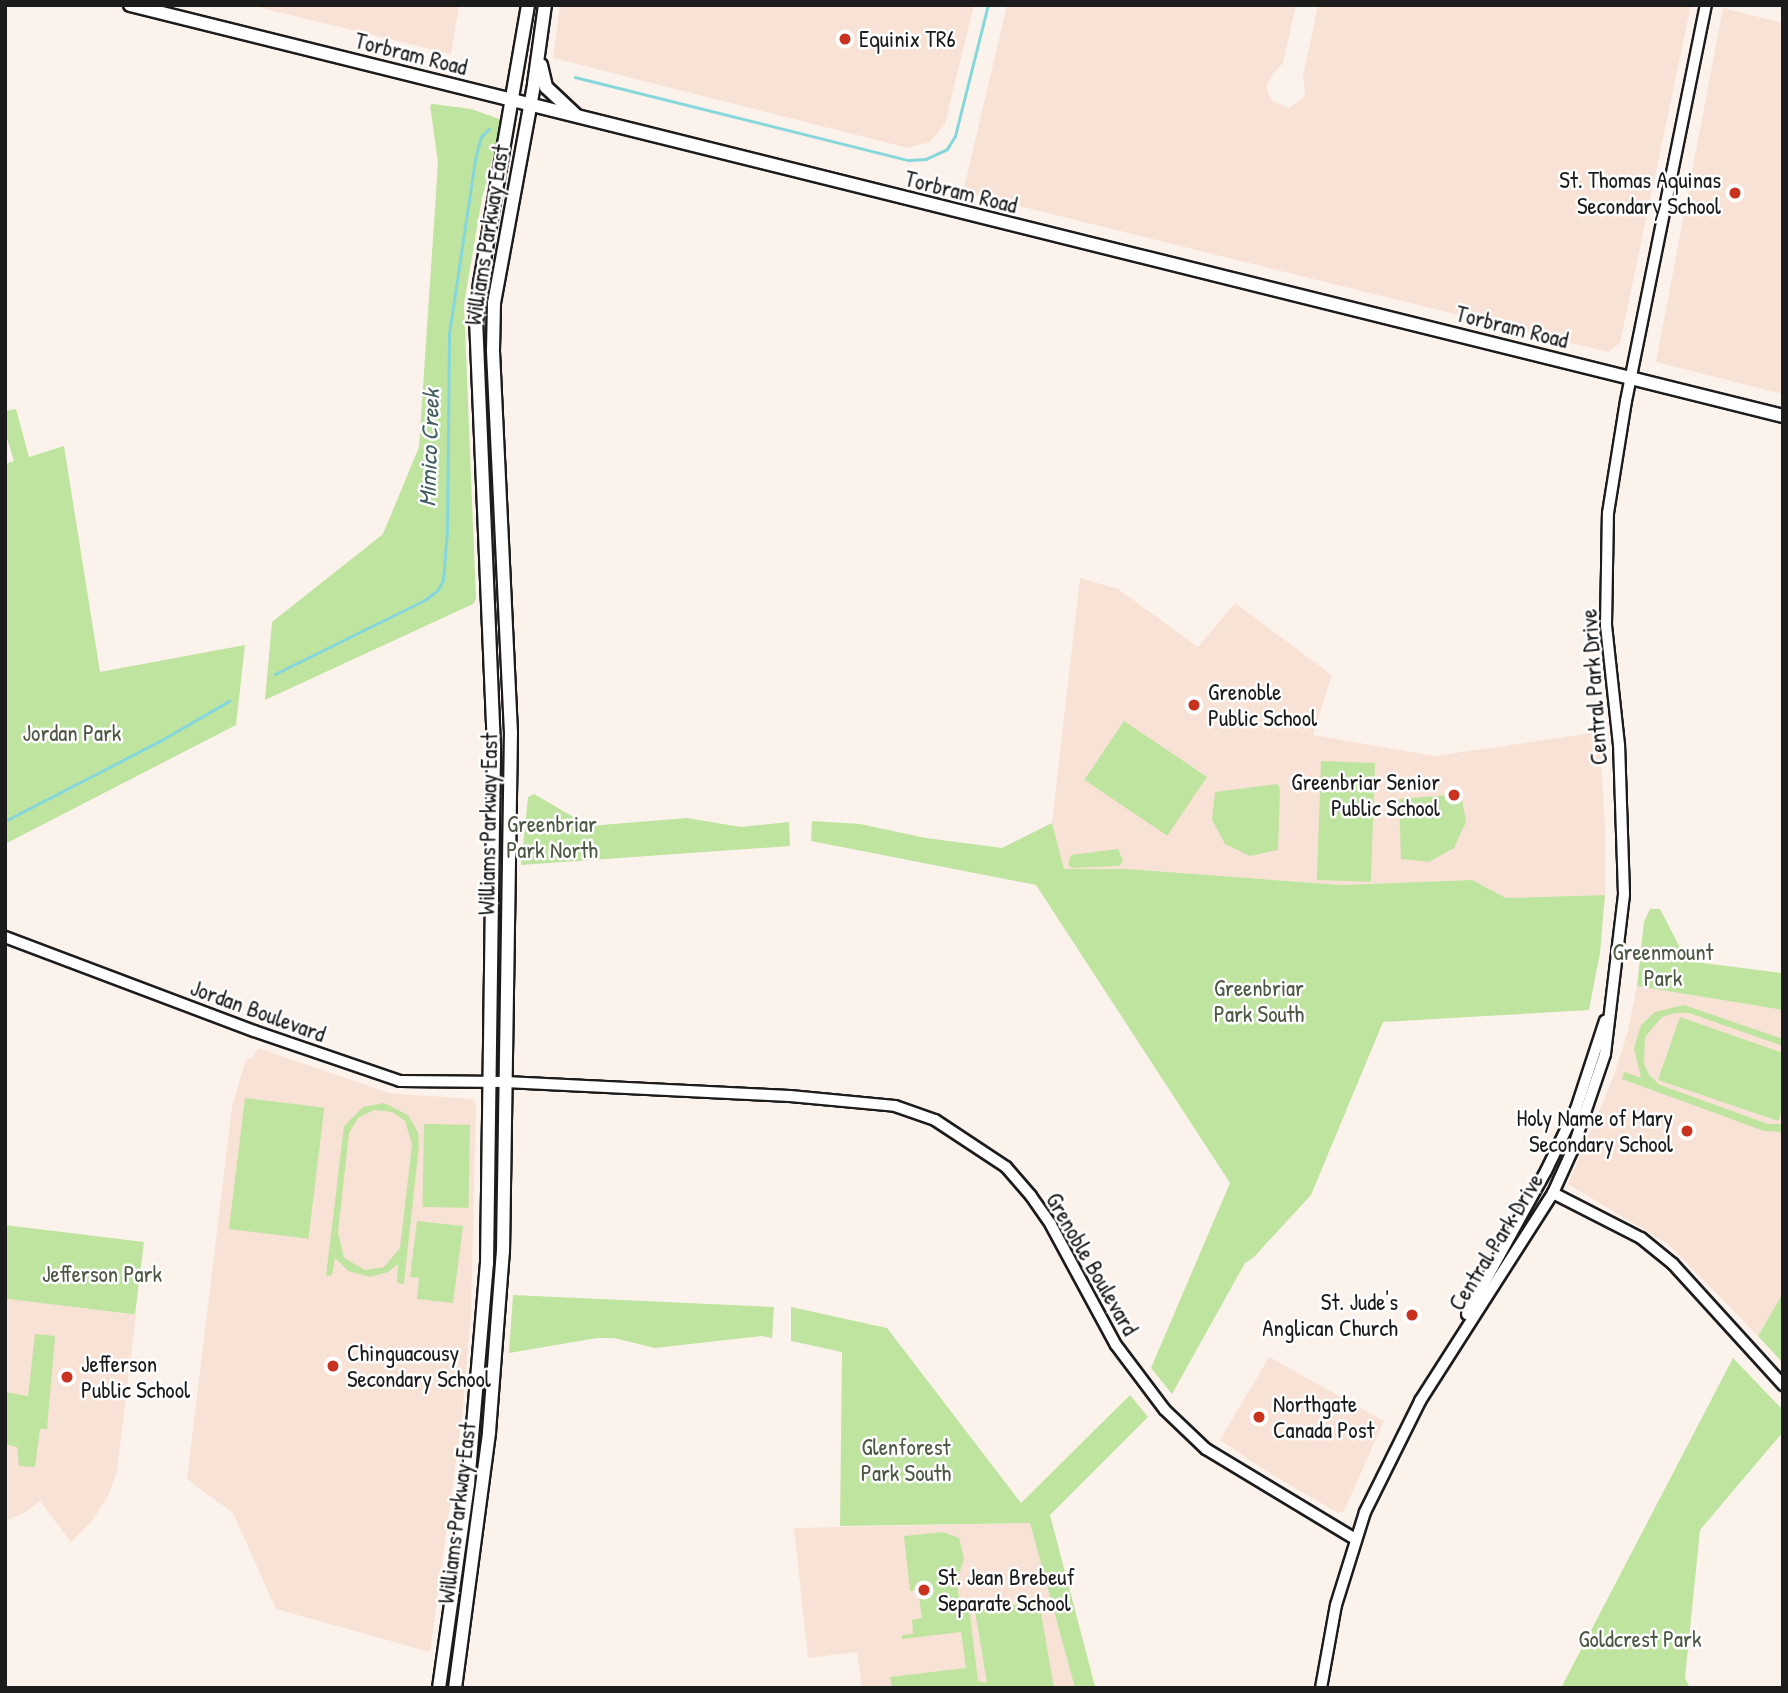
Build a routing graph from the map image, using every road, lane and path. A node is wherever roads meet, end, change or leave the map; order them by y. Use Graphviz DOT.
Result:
graph roads {
  1 [pos="130,5"];
  2 [pos="528,5"];
  3 [pos="545,5"];
  4 [pos="1706,5"];
  5 [pos="539,51"];
  6 [pos="514,101"];
  7 [pos="530,104"];
  8 [pos="578,117"];
  9 [pos="1630,378"];
  10 [pos="1783,416"];
  11 [pos="5,937"];
  12 [pos="1614,994"];
  13 [pos="505,1082"];
  14 [pos="489,1083"];
  15 [pos="1553,1193"];
  16 [pos="1452,1348"];
  17 [pos="1783,1385"];
  18 [pos="1355,1539"];
  19 [pos="439,1688"];
  20 [pos="454,1688"];
  21 [pos="1321,1688"];
  1 -- 6 [label="main road, Torbram Road"];
  2 -- 6 [label="main road, Williams Parkway East"];
  3 -- 5 [label="main road, Williams Parkway East"];
  4 -- 9 [label="street, Central Park Drive"];
  5 -- 7 [label="main road, Williams Parkway East"];
  5 -- 8 [label="main road"];
  6 -- 7 [label="main road, Torbram Road"];
  6 -- 14 [label="main road, Williams Parkway East"];
  7 -- 8 [label="main road, Torbram Road"];
  7 -- 13 [label="main road, Williams Parkway East"];
  8 -- 9 [label="main road, Torbram Road"];
  9 -- 10 [label="main road, Torbram Road"];
  9 -- 12 [label="street, Central Park Drive"];
  11 -- 14 [label="street, Jordan Boulevard"];
  12 -- 15 [label="street, Central Park Drive"];
  12 -- 16 [label="street, Central Park Drive"];
  13 -- 14 [label="street, Jordan Boulevard"];
  13 -- 18 [label="street, Grenoble Boulevard"];
  13 -- 20 [label="main road, Williams Parkway East"];
  14 -- 19 [label="main road, Williams Parkway East"];
  15 -- 16 [label="street, Central Park Drive"];
  15 -- 17 [label="street"];
  16 -- 18 [label="street, Central Park Drive"];
  18 -- 21 [label="street, Central Park Drive"];
}
